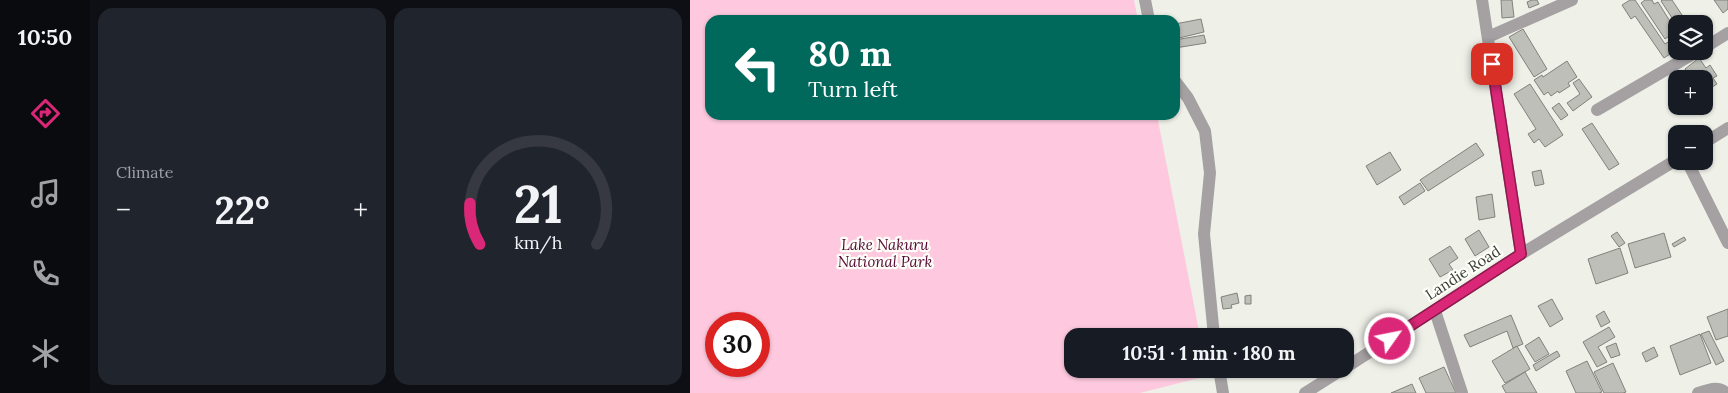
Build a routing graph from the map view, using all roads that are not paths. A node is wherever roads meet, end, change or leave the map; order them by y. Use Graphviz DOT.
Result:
graph roads {
  1 [pos="1145,0"];
  2 [pos="1482,0"];
  3 [pos="1572,0"];
  4 [pos="1148,15"];
  5 [pos="1728,33"];
  6 [pos="1488,37"];
  7 [pos="1713,42"];
  8 [pos="1683,60"];
  9 [pos="1180,88"];
  10 [pos="1597,110"];
  11 [pos="1728,128"];
  12 [pos="1713,137"];
  13 [pos="1668,165"];
  14 [pos="1691,170"];
  15 [pos="1728,243"];
  16 [pos="1521,254"];
  17 [pos="1435,311"];
  18 [pos="1213,328"];
  19 [pos="1354,362"];
  20 [pos="1220,378"];
  21 [pos="1328,378"];
  22 [pos="1223,393"];
  23 [pos="1305,393"];
  24 [pos="1462,393"];
  25 [pos="1698,393"];
  26 [pos="1726,393"];
  1 -- 4 [label="street"];
  2 -- 6 [label="street"];
  3 -- 6 [label="street"];
  5 -- 7 [label="street"];
  6 -- 16 [label="street"];
  8 -- 10 [label="street"];
  9 -- 18 [label="street"];
  11 -- 12 [label="street"];
  13 -- 16 [label="street, Landie Road"];
  14 -- 15 [label="street"];
  16 -- 17 [label="street, Landie Road"];
  17 -- 19 [label="street, Landie Road"];
  17 -- 24 [label="street"];
  20 -- 22 [label="street"];
  21 -- 23 [label="street, Landie Road"];
  25 -- 26 [label="street"];
}
